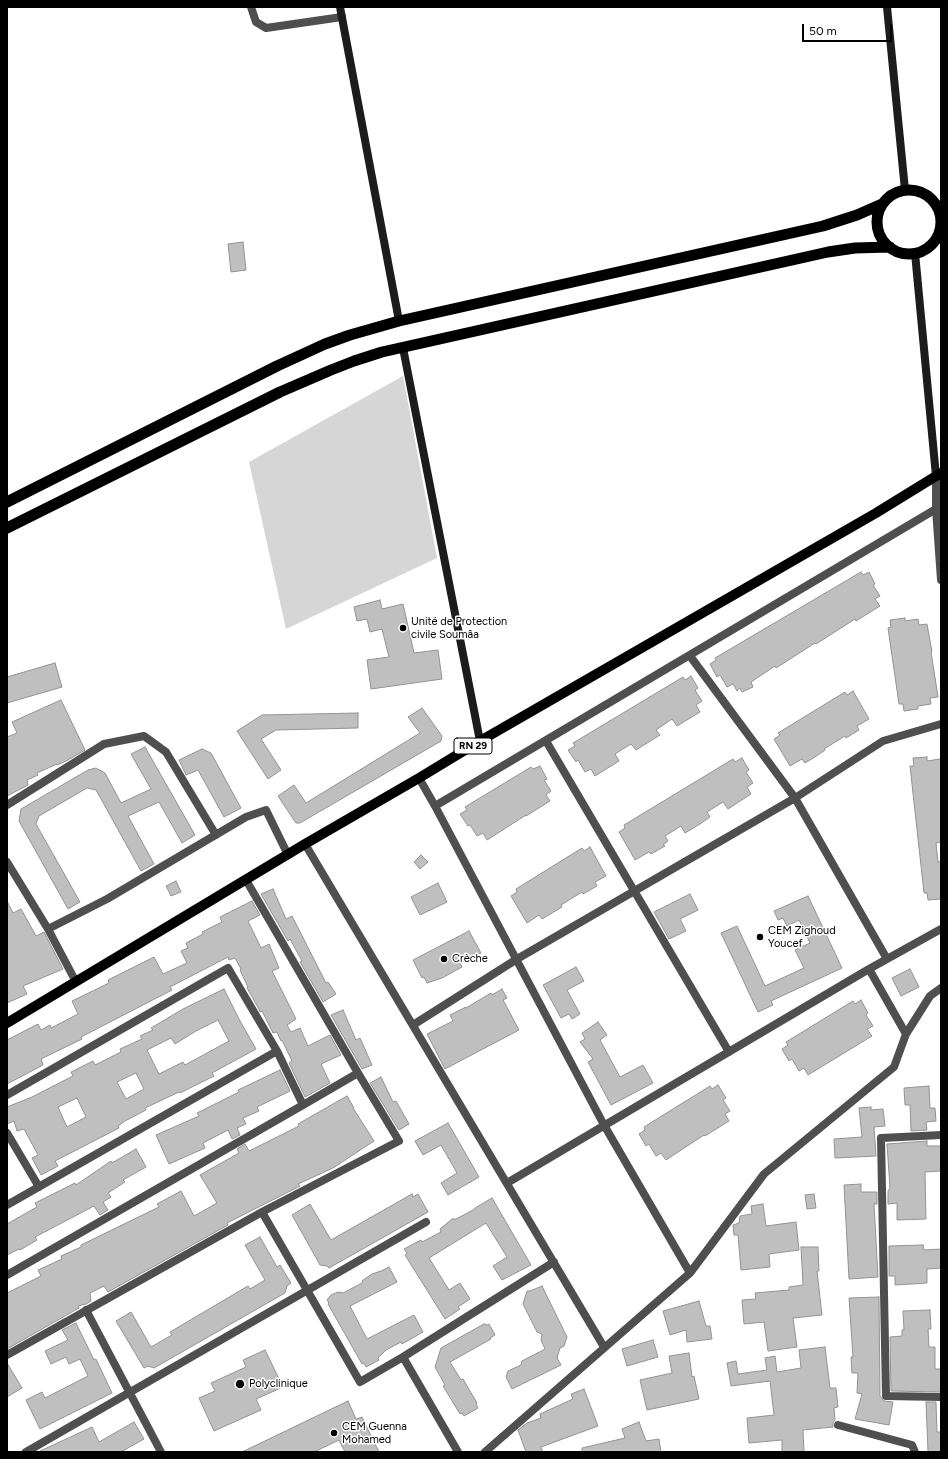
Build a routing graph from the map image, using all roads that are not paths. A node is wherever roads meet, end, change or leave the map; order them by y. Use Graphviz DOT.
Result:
graph roads {
  1 [pos="251,7"];
  2 [pos="340,7"];
  3 [pos="887,7"];
  4 [pos="342,17"];
  5 [pos="905,190"];
  6 [pos="928,196"];
  7 [pos="941,197"];
  8 [pos="882,204"];
  9 [pos="939,236"];
  10 [pos="890,247"];
  11 [pos="915,253"];
  12 [pos="399,321"];
  13 [pos="403,348"];
  14 [pos="938,474"];
  15 [pos="7,502"];
  16 [pos="936,509"];
  17 [pos="7,528"];
  18 [pos="941,580"];
  19 [pos="690,656"];
  20 [pos="941,724"];
  21 [pos="480,741"];
  22 [pos="546,741"];
  23 [pos="419,778"];
  24 [pos="795,798"];
  25 [pos="7,805"];
  26 [pos="435,806"];
  27 [pos="216,835"];
  28 [pos="305,844"];
  29 [pos="288,855"];
  30 [pos="7,862"];
  31 [pos="246,880"];
  32 [pos="634,892"];
  33 [pos="48,929"];
  34 [pos="941,929"];
  35 [pos="517,959"];
  36 [pos="887,959"];
  37 [pos="869,969"];
  38 [pos="76,982"];
  39 [pos="941,988"];
  40 [pos="7,1023"];
  41 [pos="413,1025"];
  42 [pos="906,1034"];
  43 [pos="277,1052"];
  44 [pos="729,1052"];
  45 [pos="358,1073"];
  46 [pos="7,1095"];
  47 [pos="303,1105"];
  48 [pos="604,1125"];
  49 [pos="7,1133"];
  50 [pos="941,1135"];
  51 [pos="507,1183"];
  52 [pos="39,1187"];
  53 [pos="7,1205"];
  54 [pos="262,1212"];
  55 [pos="426,1222"];
  56 [pos="554,1262"];
  57 [pos="690,1273"];
  58 [pos="7,1276"];
  59 [pos="307,1291"];
  60 [pos="86,1310"];
  61 [pos="604,1347"];
  62 [pos="7,1355"];
  63 [pos="403,1357"];
  64 [pos="130,1392"];
  65 [pos="941,1397"];
  66 [pos="838,1425"];
  67 [pos="26,1452"];
  68 [pos="161,1452"];
  69 [pos="458,1452"];
  70 [pos="485,1452"];
  71 [pos="915,1452"];
  1 -- 4 [label="street"];
  2 -- 4 [label="main road"];
  3 -- 5 [label="main road"];
  4 -- 12 [label="main road"];
  5 -- 6 [label="highway"];
  5 -- 8 [label="highway"];
  6 -- 7 [label="highway"];
  6 -- 9 [label="highway"];
  8 -- 10 [label="highway"];
  8 -- 12 [label="highway"];
  9 -- 11 [label="highway"];
  10 -- 11 [label="highway"];
  10 -- 13 [label="highway"];
  11 -- 14 [label="main road"];
  12 -- 15 [label="highway"];
  13 -- 17 [label="highway"];
  13 -- 21 [label="main road"];
  14 -- 16 [label="street"];
  14 -- 21 [label="main road, RN 29"];
  16 -- 18 [label="street"];
  16 -- 19 [label="street"];
  19 -- 22 [label="street"];
  19 -- 24 [label="street"];
  20 -- 24 [label="street"];
  21 -- 23 [label="main road, RN 29"];
  22 -- 26 [label="street"];
  22 -- 32 [label="street"];
  23 -- 26 [label="street"];
  23 -- 28 [label="main road, RN 29"];
  24 -- 32 [label="street"];
  24 -- 36 [label="street"];
  25 -- 27 [label="street"];
  26 -- 35 [label="street"];
  27 -- 29 [label="street"];
  27 -- 33 [label="street"];
  28 -- 29 [label="main road, RN 29"];
  28 -- 41 [label="street"];
  29 -- 31 [label="main road, RN 29"];
  30 -- 33 [label="street"];
  31 -- 38 [label="main road, RN 29"];
  31 -- 45 [label="street"];
  32 -- 35 [label="street"];
  32 -- 44 [label="street"];
  33 -- 38 [label="street"];
  34 -- 36 [label="street"];
  35 -- 41 [label="street"];
  35 -- 48 [label="street"];
  36 -- 37 [label="street"];
  37 -- 42 [label="street"];
  37 -- 44 [label="street"];
  38 -- 40 [label="main road, RN 29"];
  39 -- 42 [label="street"];
  41 -- 51 [label="street"];
  42 -- 57 [label="street"];
  43 -- 46 [label="street"];
  43 -- 47 [label="street"];
  43 -- 52 [label="street"];
  44 -- 48 [label="street"];
  45 -- 47 [label="street"];
  45 -- 54 [label="street"];
  47 -- 58 [label="street"];
  48 -- 51 [label="street"];
  48 -- 57 [label="street"];
  49 -- 52 [label="street"];
  50 -- 65 [label="street"];
  51 -- 56 [label="street"];
  52 -- 53 [label="street"];
  54 -- 59 [label="street"];
  54 -- 60 [label="street"];
  55 -- 59 [label="street"];
  56 -- 61 [label="street"];
  56 -- 63 [label="street"];
  57 -- 61 [label="street"];
  59 -- 63 [label="street"];
  59 -- 64 [label="street"];
  60 -- 62 [label="street"];
  60 -- 64 [label="street"];
  61 -- 70 [label="street"];
  63 -- 69 [label="street"];
  64 -- 67 [label="street"];
  64 -- 68 [label="street"];
  66 -- 71 [label="street"];
}
